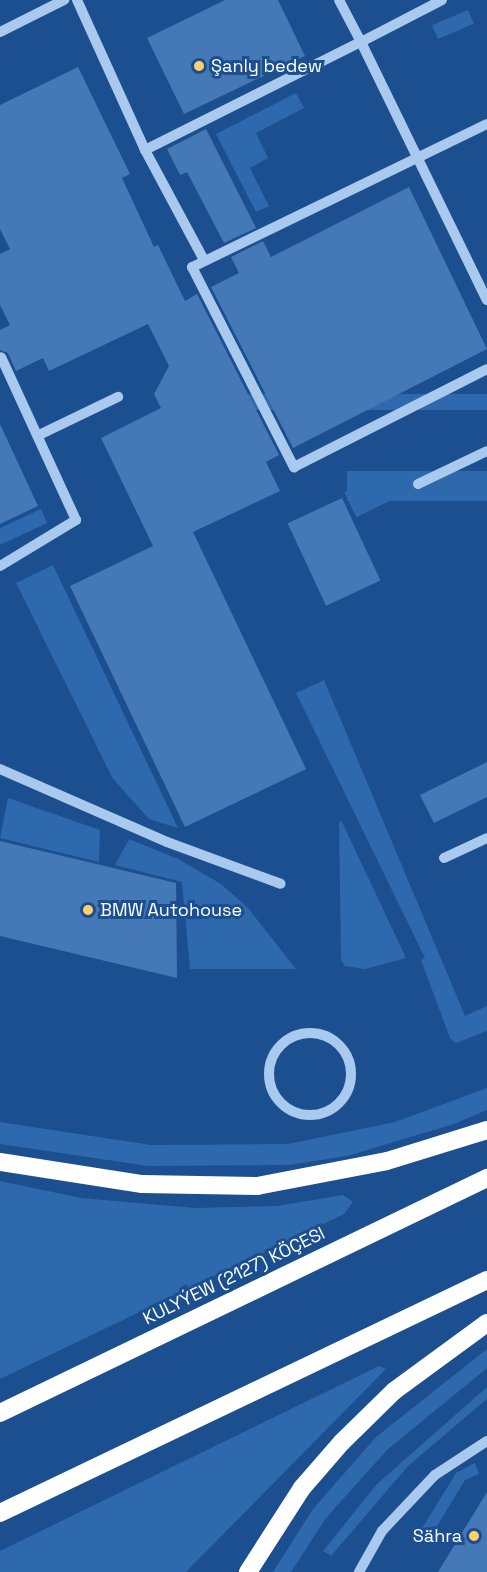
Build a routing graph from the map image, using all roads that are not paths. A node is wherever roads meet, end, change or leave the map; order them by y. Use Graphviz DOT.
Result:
graph roads {
  1 [pos="64,0"];
  2 [pos="77,0"];
  3 [pos="339,0"];
  4 [pos="442,0"];
  5 [pos="0,32"];
  6 [pos="361,42"];
  7 [pos="487,124"];
  8 [pos="145,150"];
  9 [pos="414,157"];
  10 [pos="204,260"];
  11 [pos="487,300"];
  12 [pos="2,357"];
  13 [pos="487,369"];
  14 [pos="118,397"];
  15 [pos="39,435"];
  16 [pos="487,451"];
  17 [pos="418,484"];
  18 [pos="0,566"];
  19 [pos="0,769"];
  20 [pos="487,838"];
  21 [pos="444,858"];
  22 [pos="281,884"];
  23 [pos="269,1070"];
  24 [pos="487,1130"];
  25 [pos="0,1162"];
  26 [pos="487,1178"];
  27 [pos="487,1280"];
  28 [pos="487,1323"];
  29 [pos="0,1413"];
  30 [pos="487,1441"];
  31 [pos="0,1513"];
  32 [pos="248,1572"];
  33 [pos="359,1572"];
  1 -- 5 [label="street"];
  2 -- 8 [label="street"];
  3 -- 6 [label="street"];
  4 -- 6 [label="street"];
  6 -- 8 [label="street"];
  6 -- 9 [label="street"];
  7 -- 9 [label="street"];
  8 -- 10 [label="street"];
  9 -- 10 [label="street"];
  9 -- 11 [label="street"];
  10 -- 13 [label="street"];
  12 -- 15 [label="street"];
  14 -- 15 [label="street"];
  15 -- 18 [label="street"];
  16 -- 17 [label="street"];
  19 -- 22 [label="street"];
  20 -- 21 [label="street"];
  23 -- 23 [label="street"];
  24 -- 25 [label="highway"];
  26 -- 29 [label="highway, KULYÝEW (2127) KÖÇESI"];
  27 -- 31 [label="highway"];
  28 -- 32 [label="highway"];
  30 -- 33 [label="street"];
}
